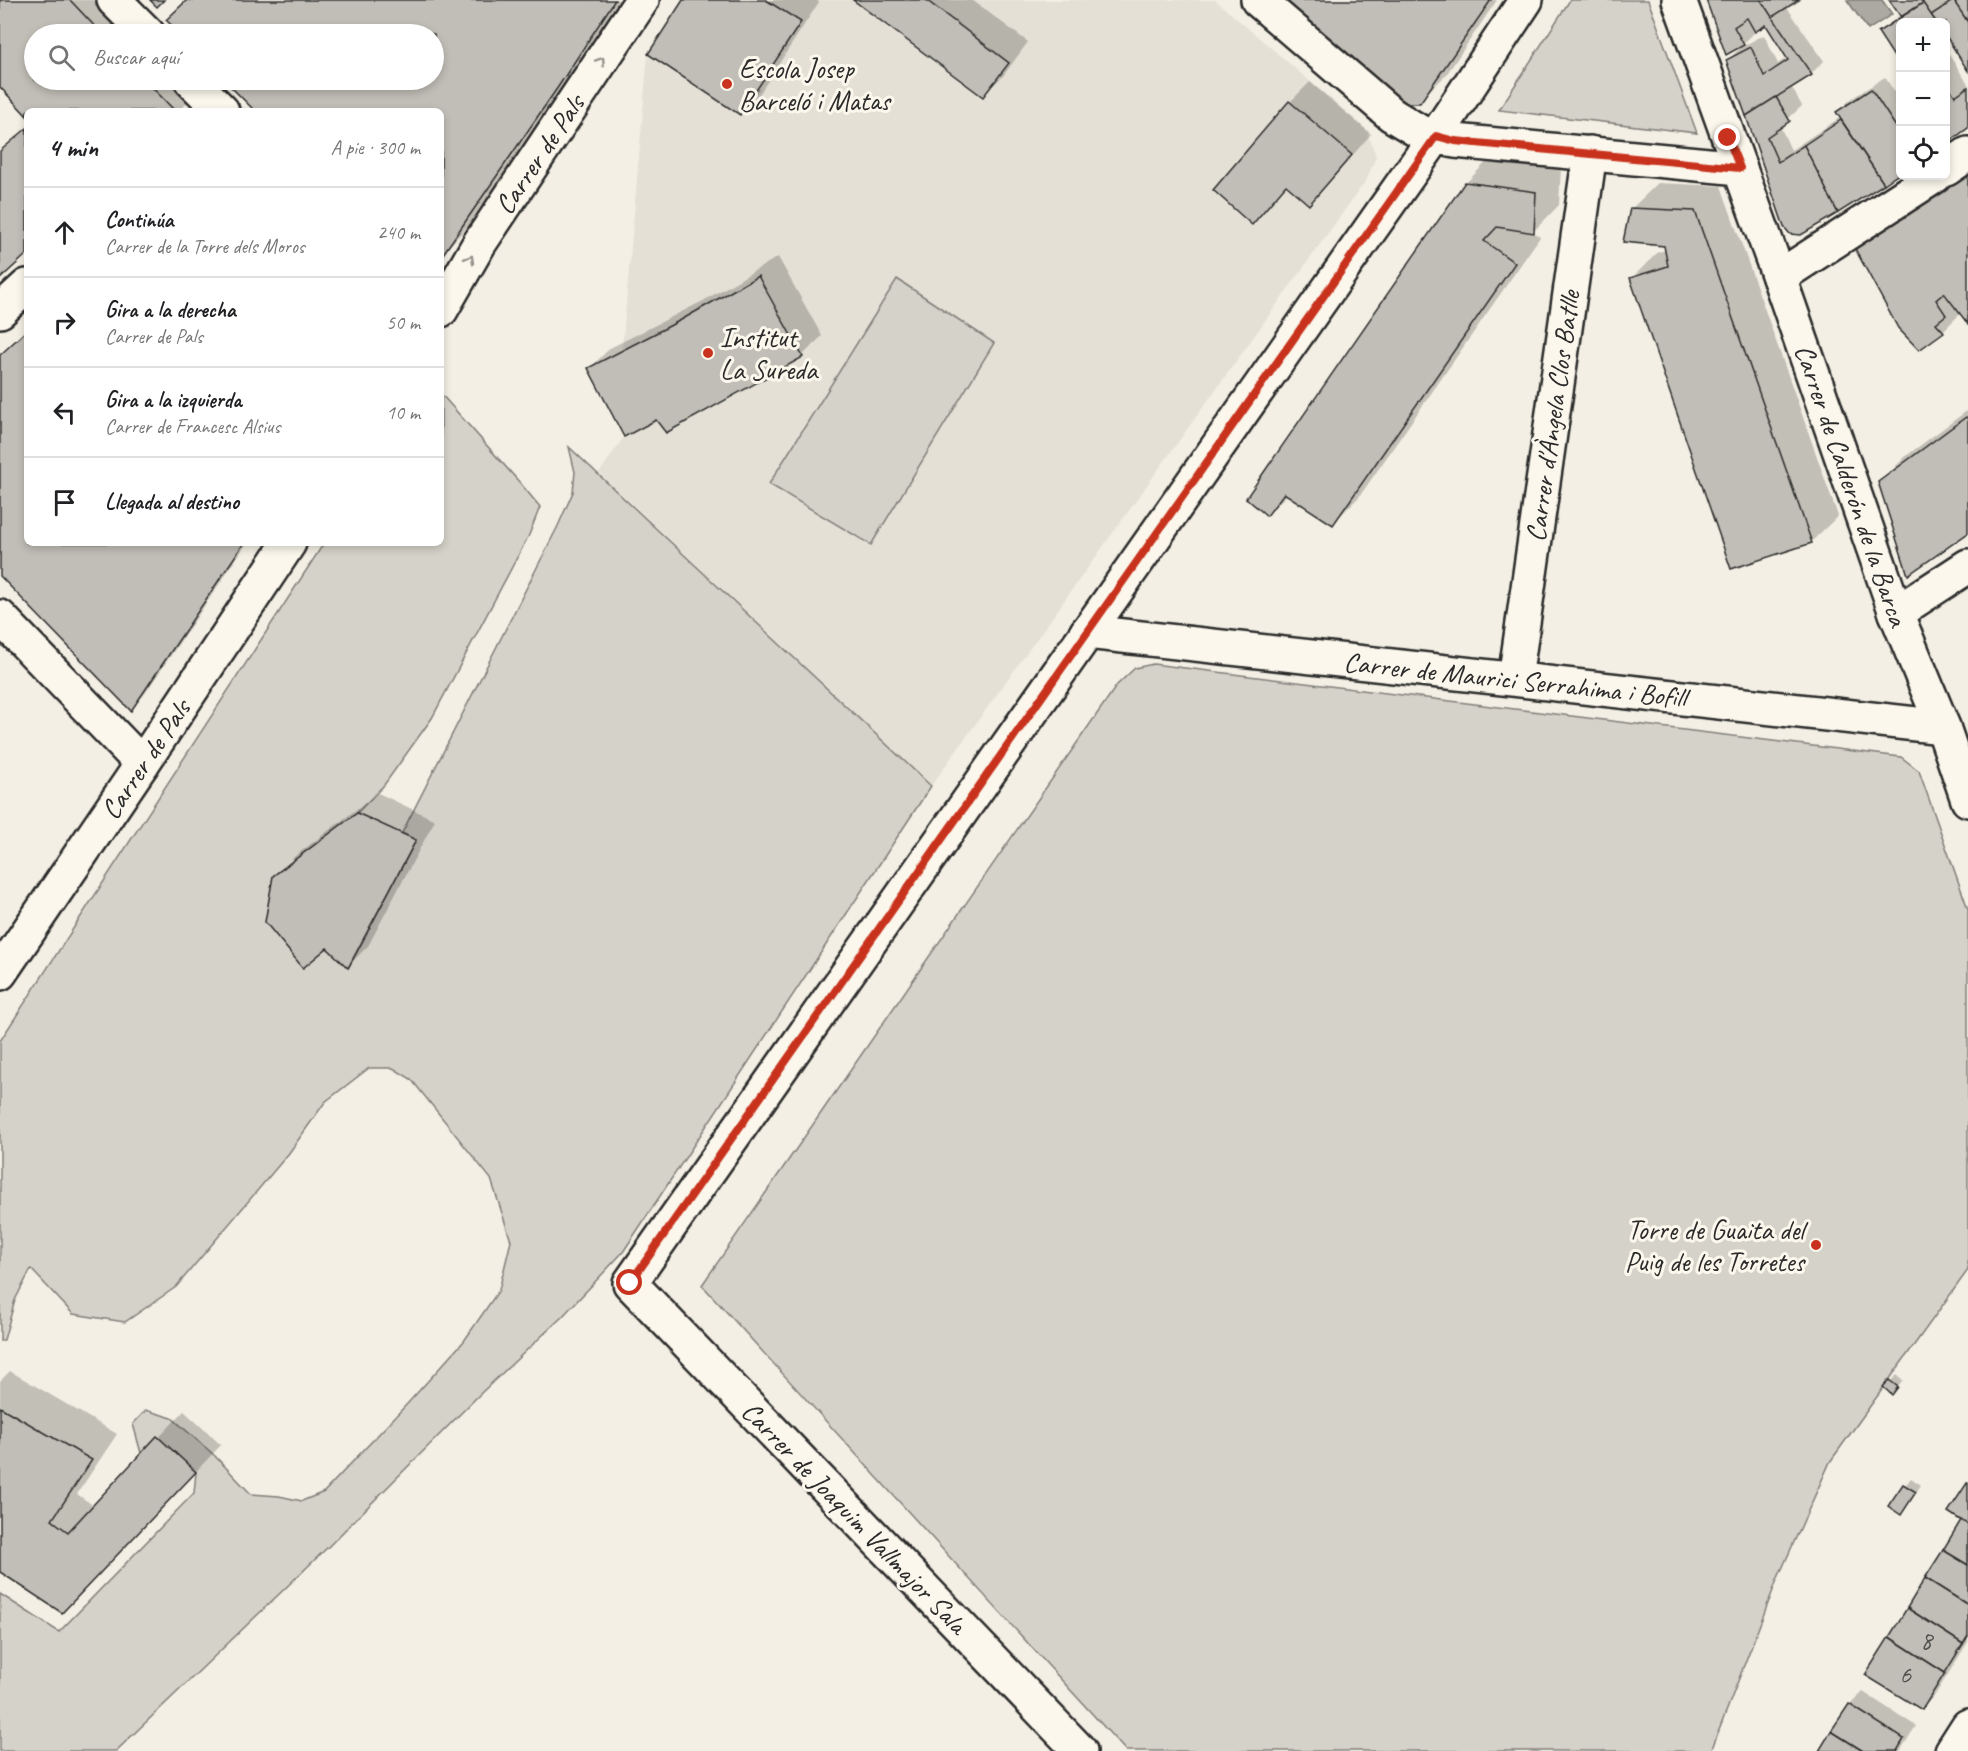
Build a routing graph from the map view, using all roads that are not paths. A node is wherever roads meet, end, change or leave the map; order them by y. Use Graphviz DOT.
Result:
graph roads {
  1 [pos="114,0"];
  2 [pos="642,0"];
  3 [pos="1258,0"];
  4 [pos="1526,0"];
  5 [pos="1679,0"];
  6 [pos="137,24"];
  7 [pos="200,90"];
  8 [pos="215,108"];
  9 [pos="1436,136"];
  10 [pos="1590,153"];
  11 [pos="1968,154"];
  12 [pos="1950,166"];
  13 [pos="1740,168"];
  14 [pos="1929,180"];
  15 [pos="1779,277"];
  16 [pos="24,289"];
  17 [pos="444,305"];
  18 [pos="0,312"];
  19 [pos="286,546"];
  20 [pos="1968,566"];
  21 [pos="1896,613"];
  22 [pos="0,617"];
  23 [pos="1087,632"];
  24 [pos="1515,679"];
  25 [pos="1943,727"];
  26 [pos="142,764"];
  27 [pos="1968,800"];
  28 [pos="0,973"];
  29 [pos="1968,1726"];
  30 [pos="1080,1751"];
  31 [pos="1952,1751"];
  1 -- 6 [label="street"];
  17 -- 2 [label="street, Carrer de Pals, one-way"];
  3 -- 9 [label="street"];
  4 -- 9 [label="street"];
  5 -- 13 [label="street, Carrer de Calderón de la Barca"];
  7 -- 8 [label="street"];
  9 -- 10 [label="street"];
  9 -- 23 [label="street"];
  10 -- 13 [label="street"];
  10 -- 24 [label="street, Carrer d'Àngela Clos Batlle"];
  11 -- 12 [label="street"];
  13 -- 15 [label="street, Carrer de Calderón de la Barca"];
  14 -- 15 [label="street"];
  15 -- 21 [label="street, Carrer de Calderón de la Barca"];
  16 -- 18 [label="street"];
  19 -- 26 [label="street, Carrer de Pals"];
  20 -- 21 [label="street"];
  21 -- 25 [label="street, Carrer de Calderón de la Barca"];
  22 -- 26 [label="street"];
  23 -- 24 [label="street, Carrer de Maurici Serrahima i Bofill"];
  23 -- 30 [label="street, Carrer de Joaquim Vallmajor Sala"];
  24 -- 25 [label="street, Carrer de Maurici Serrahima i Bofill"];
  25 -- 27 [label="street, Carrer de Calderón de la Barca"];
  26 -- 28 [label="street, Carrer de Pals"];
  29 -- 31 [label="street"];
}
